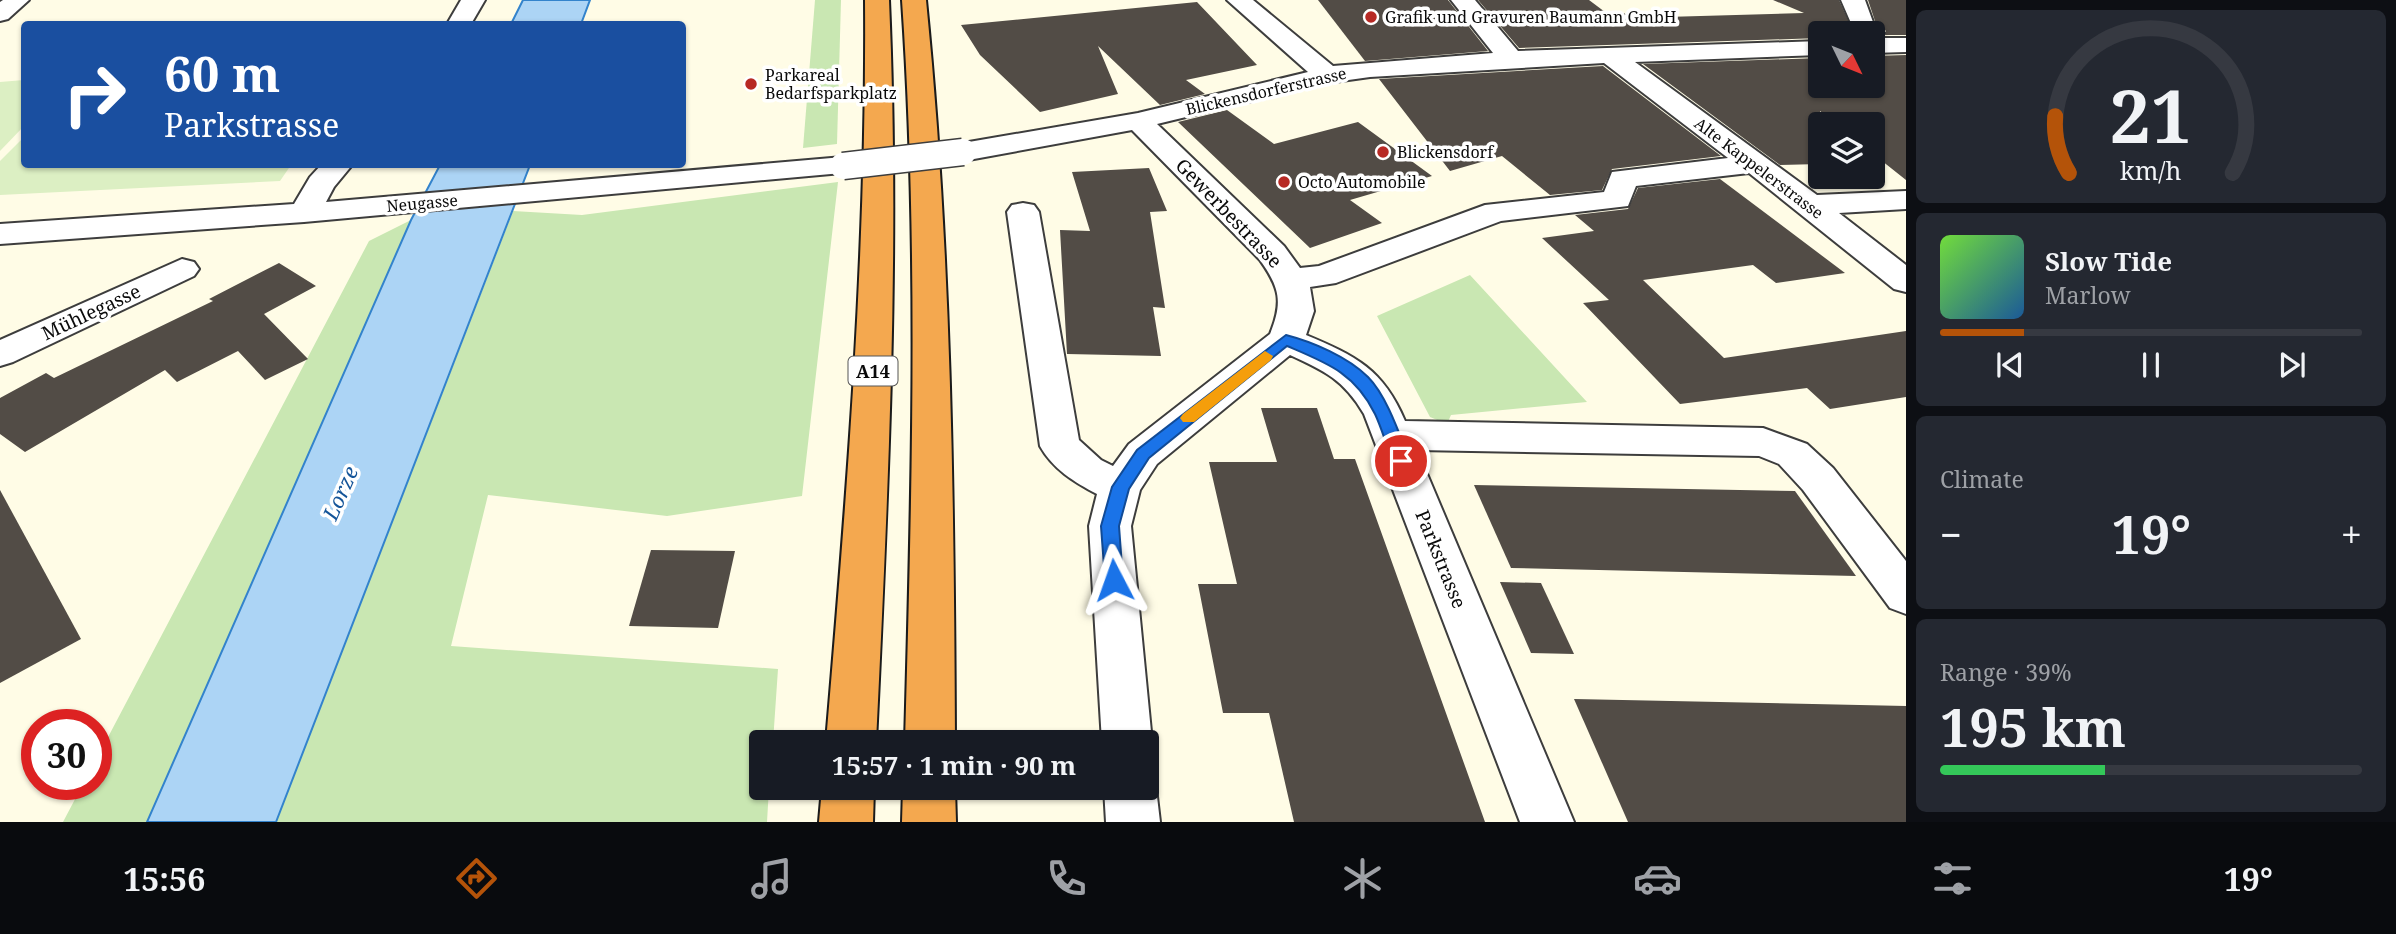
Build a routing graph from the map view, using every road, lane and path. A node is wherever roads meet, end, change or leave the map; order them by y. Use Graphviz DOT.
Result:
graph roads {
  1 [pos="17,0"];
  2 [pos="473,0"];
  3 [pos="877,0"];
  4 [pos="914,0"];
  5 [pos="1239,0"];
  6 [pos="1463,0"];
  7 [pos="1848,3"];
  8 [pos="0,14"];
  9 [pos="461,21"];
  10 [pos="1859,21"];
  11 [pos="1808,48"];
  12 [pos="1610,56"];
  13 [pos="1511,59"];
  14 [pos="1327,75"];
  15 [pos="1138,121"];
  16 [pos="1753,164"];
  17 [pos="843,166"];
  18 [pos="335,168"];
  19 [pos="1906,200"];
  20 [pos="1810,205"];
  21 [pos="1023,212"];
  22 [pos="304,213"];
  23 [pos="0,234"];
  24 [pos="182,269"];
  25 [pos="1291,279"];
  26 [pos="1906,282"];
  27 [pos="1286,340"];
  28 [pos="0,354"];
  29 [pos="1391,435"];
  30 [pos="1120,487"];
  31 [pos="1906,595"];
  32 [pos="852,730"];
  33 [pos="930,730"];
  34 [pos="1125,730"];
  35 [pos="847,800"];
  36 [pos="929,800"];
  37 [pos="1131,800"];
  38 [pos="846,822"];
  39 [pos="929,822"];
  40 [pos="1133,822"];
  41 [pos="1547,822"];
  1 -- 8 [label="street"];
  2 -- 9 [label="street"];
  3 -- 32 [label="highway, A14"];
  4 -- 33 [label="highway"];
  5 -- 14 [label="street"];
  6 -- 13 [label="street"];
  7 -- 10 [label="street"];
  11 -- 12 [label="street, Blickensdorferstrasse"];
  12 -- 13 [label="street, Blickensdorferstrasse"];
  12 -- 16 [label="street, Alte Kappelerstrasse"];
  13 -- 14 [label="street, Blickensdorferstrasse"];
  14 -- 15 [label="street, Blickensdorferstrasse"];
  15 -- 17 [label="street, Blickensdorferstrasse, bridge"];
  15 -- 25 [label="street, Gewerbestrasse"];
  16 -- 20 [label="street, Alte Kappelerstrasse"];
  16 -- 25 [label="street"];
  17 -- 22 [label="street, Neugasse"];
  18 -- 22 [label="street"];
  19 -- 20 [label="street"];
  20 -- 26 [label="street, Alte Kappelerstrasse"];
  21 -- 30 [label="street"];
  22 -- 23 [label="street, Neugasse"];
  24 -- 28 [label="street, Mühlegasse"];
  25 -- 27 [label="street, Gewerbestrasse"];
  27 -- 29 [label="street, Parkstrasse"];
  27 -- 30 [label="street"];
  29 -- 31 [label="street"];
  29 -- 41 [label="street, Parkstrasse"];
  30 -- 34 [label="street"];
  35 -- 38 [label="highway"];
  36 -- 39 [label="highway"];
  37 -- 40 [label="street"];
}
